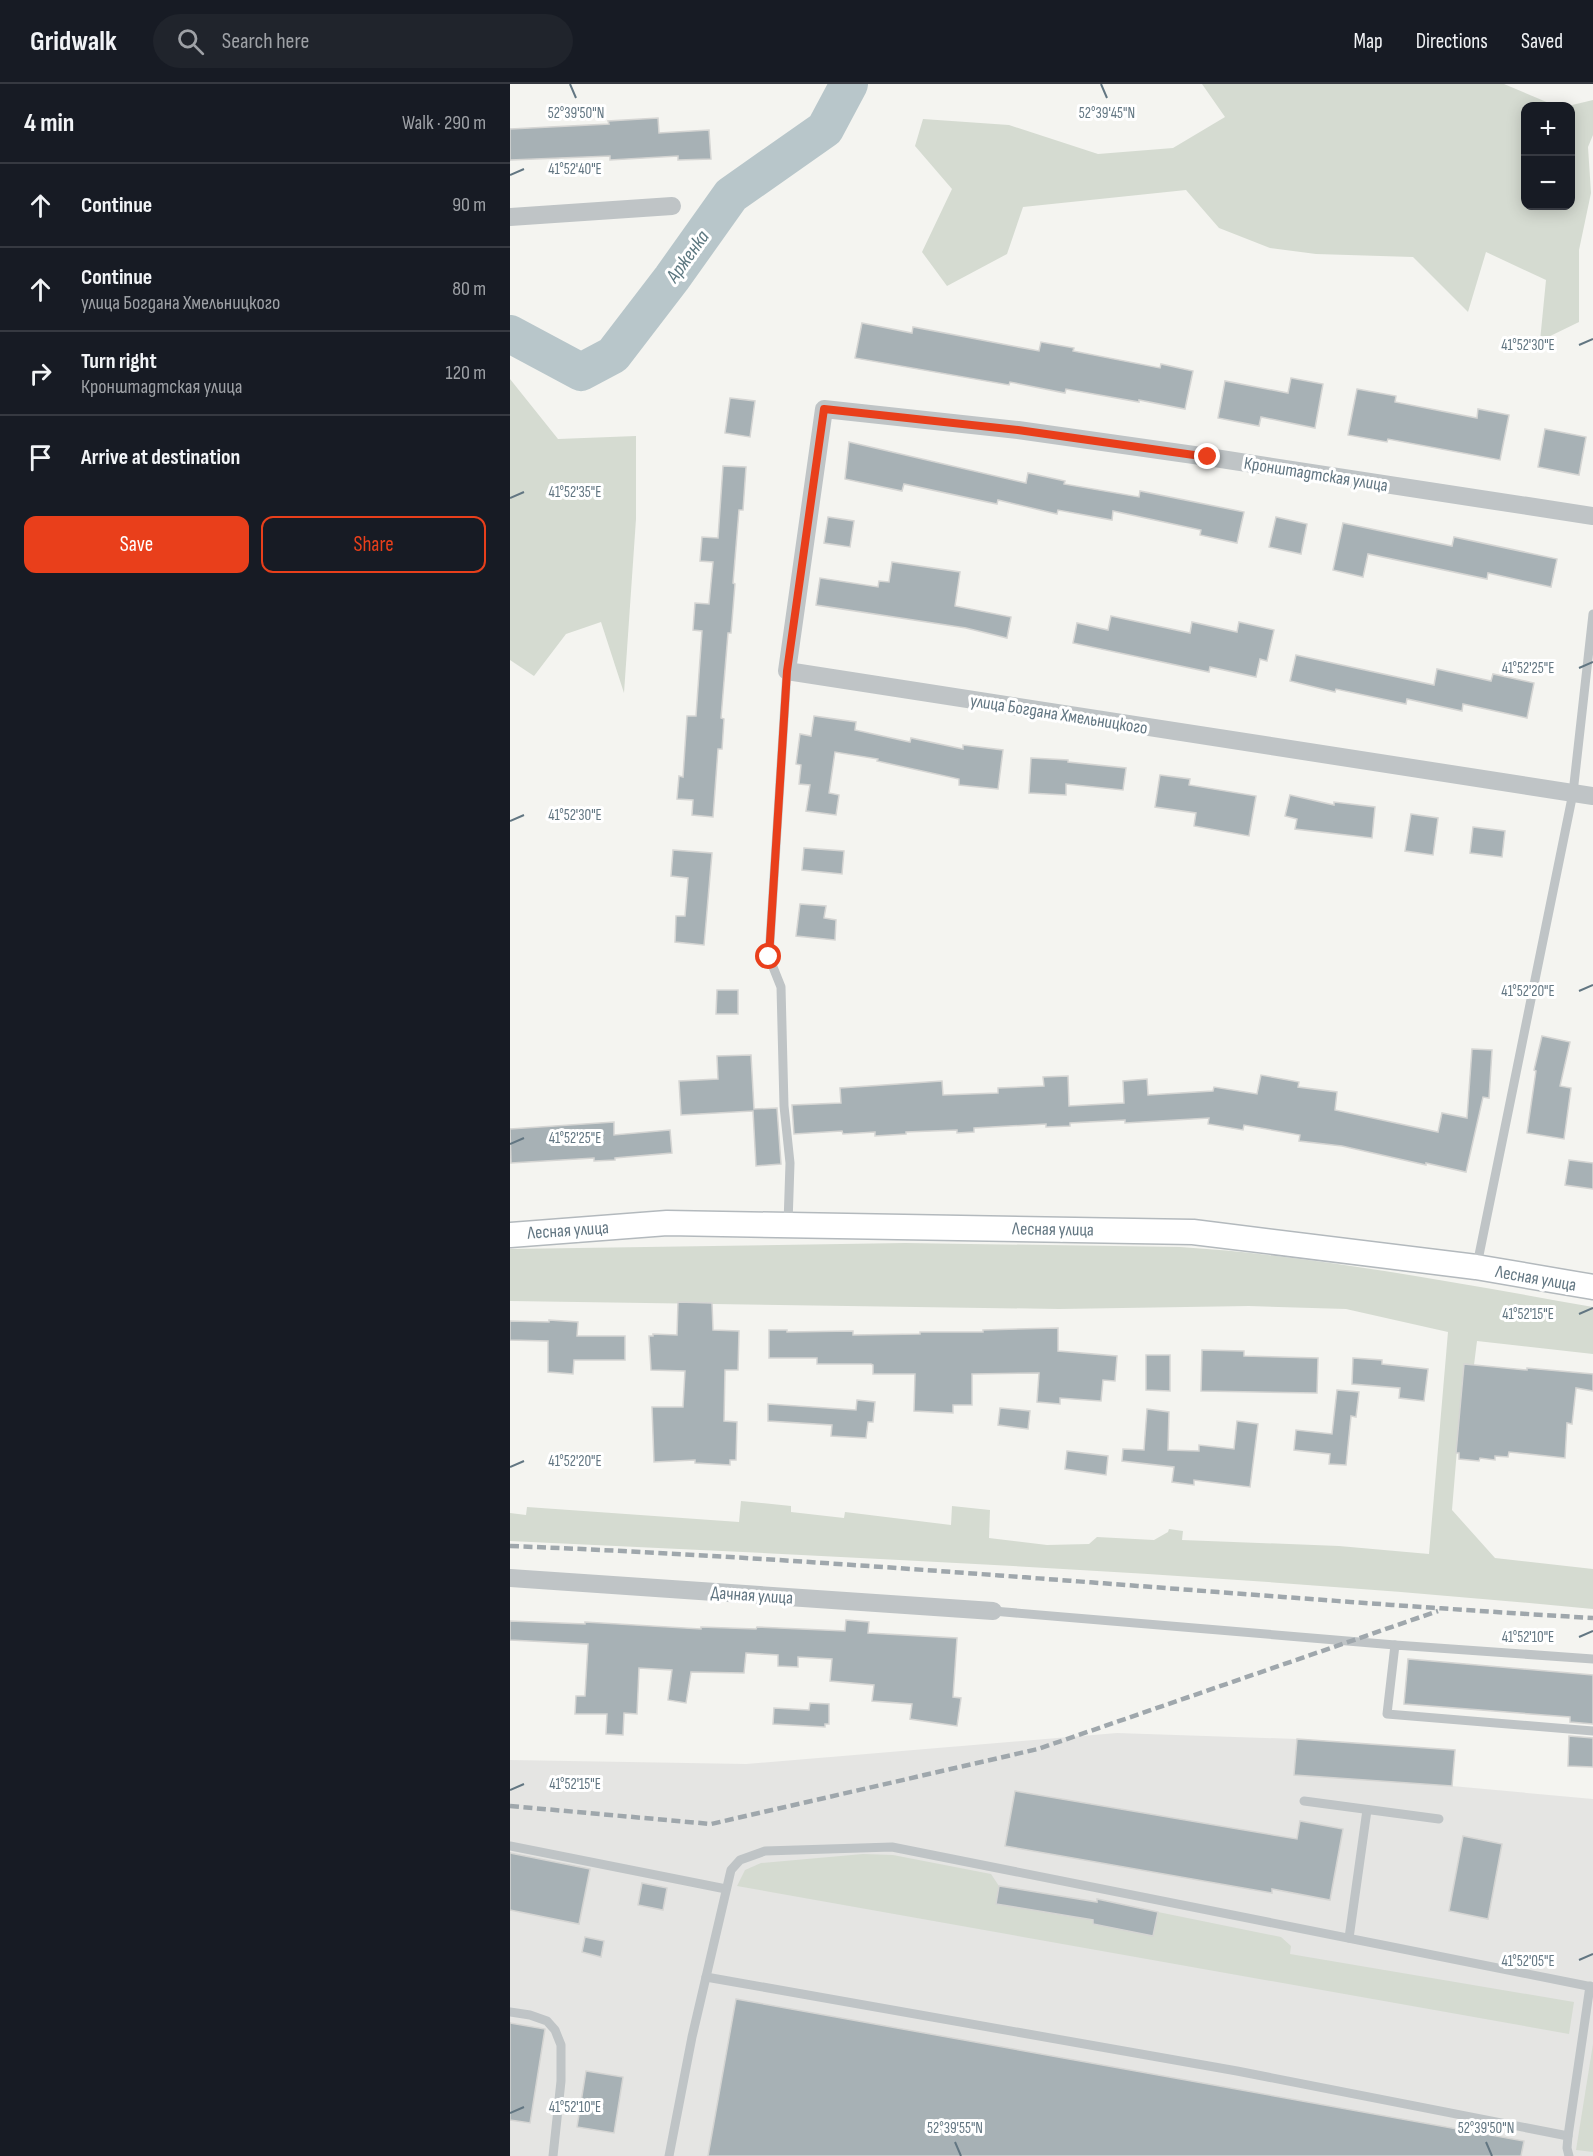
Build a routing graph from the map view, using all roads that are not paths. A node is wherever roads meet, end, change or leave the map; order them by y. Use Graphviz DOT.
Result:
graph roads {
  1 [pos="672,206"];
  2 [pos="510,217"];
  3 [pos="1593,516"];
  4 [pos="1593,614"];
  5 [pos="787,671"];
  6 [pos="1573,793"];
  7 [pos="1593,796"];
  8 [pos="788,1225"];
  9 [pos="510,1235"];
  10 [pos="1476,1267"];
  11 [pos="1593,1287"];
  12 [pos="510,1578"];
  13 [pos="993,1611"];
  14 [pos="1395,1645"];
  15 [pos="1593,1659"];
  16 [pos="1593,1731"];
  17 [pos="1304,1801"];
  18 [pos="1367,1810"];
  19 [pos="1439,1819"];
  20 [pos="510,1846"];
  21 [pos="726,1888"];
  22 [pos="1349,1938"];
  23 [pos="706,1977"];
  24 [pos="1592,1986"];
  25 [pos="510,2012"];
  26 [pos="1568,2136"];
  27 [pos="553,2156"];
  28 [pos="669,2156"];
  29 [pos="1569,2156"];
  1 -- 2 [label="street"];
  3 -- 5 [label="street, Кронштадтская улица"];
  4 -- 6 [label="lane"];
  5 -- 6 [label="street, улица Богдана Хмельницкого"];
  5 -- 8 [label="lane"];
  6 -- 7 [label="street, улица Богдана Хмельницкого"];
  6 -- 10 [label="lane"];
  8 -- 9 [label="street, Лесная улица"];
  8 -- 10 [label="street, Лесная улица"];
  10 -- 11 [label="street, Лесная улица"];
  12 -- 13 [label="street, Дачная улица"];
  13 -- 14 [label="lane"];
  14 -- 15 [label="lane"];
  14 -- 16 [label="lane"];
  17 -- 18 [label="lane"];
  18 -- 19 [label="lane"];
  18 -- 22 [label="lane"];
  20 -- 21 [label="lane"];
  21 -- 22 [label="lane"];
  21 -- 23 [label="lane"];
  22 -- 24 [label="lane"];
  23 -- 26 [label="lane"];
  23 -- 28 [label="lane"];
  24 -- 26 [label="lane"];
  25 -- 27 [label="lane"];
  26 -- 29 [label="lane"];
}
